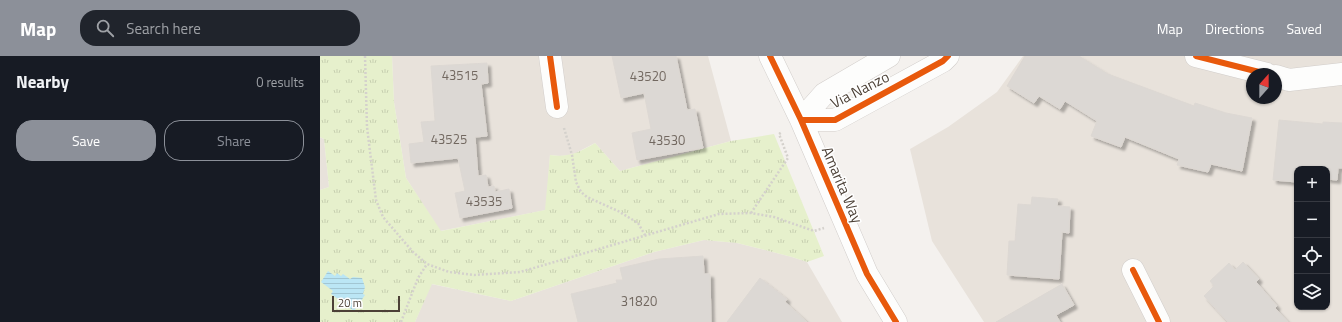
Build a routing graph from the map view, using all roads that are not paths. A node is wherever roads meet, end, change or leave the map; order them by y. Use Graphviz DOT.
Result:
graph roads {
  1 [pos="550,56"];
  2 [pos="770,56"];
  3 [pos="889,56"];
  4 [pos="948,56"];
  5 [pos="1196,56"];
  6 [pos="1246,69"];
  7 [pos="1342,74"];
  8 [pos="1282,78"];
  9 [pos="557,107"];
  10 [pos="801,120"];
  11 [pos="1133,270"];
  12 [pos="896,322"];
  13 [pos="1159,322"];
  1 -- 9 [label="street"];
  2 -- 10 [label="street, Amarita Way"];
  3 -- 10 [label="street, Via Nanzo"];
  4 -- 10 [label="street, Via Nanzo"];
  5 -- 6 [label="street"];
  7 -- 8 [label="street"];
  10 -- 12 [label="street, Amarita Way"];
  11 -- 13 [label="street"];
}
